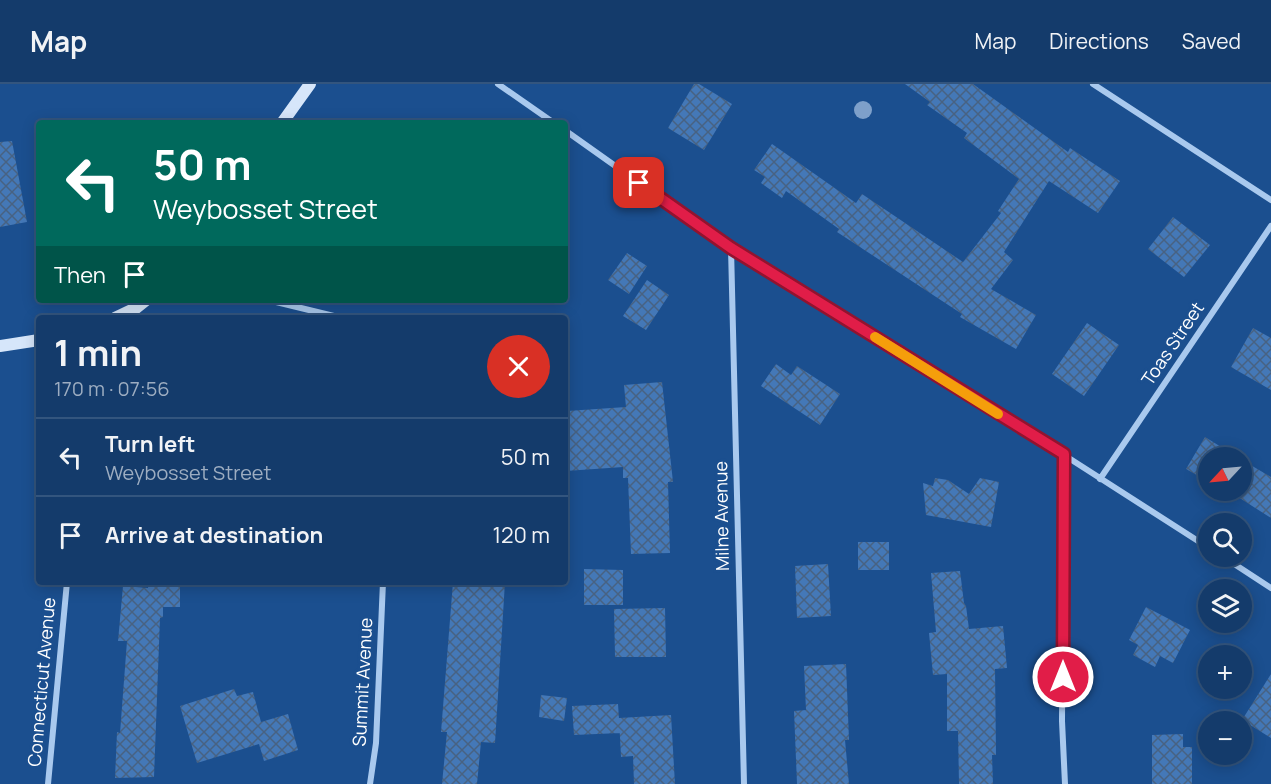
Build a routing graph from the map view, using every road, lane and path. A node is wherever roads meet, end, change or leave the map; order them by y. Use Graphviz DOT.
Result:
graph roads {
  1 [pos="310,84"];
  2 [pos="498,84"];
  3 [pos="1093,84"];
  4 [pos="284,120"];
  5 [pos="550,120"];
  6 [pos="568,132"];
  7 [pos="1271,200"];
  8 [pos="1271,226"];
  9 [pos="731,248"];
  10 [pos="142,303"];
  11 [pos="280,303"];
  12 [pos="122,315"];
  13 [pos="330,315"];
  14 [pos="36,340"];
  15 [pos="0,346"];
  16 [pos="1064,454"];
  17 [pos="1100,479"];
  18 [pos="1198,541"];
  19 [pos="1239,567"];
  20 [pos="67,585"];
  21 [pos="383,585"];
  22 [pos="1271,588"];
  23 [pos="48,784"];
  24 [pos="370,784"];
  25 [pos="744,784"];
  26 [pos="1065,784"];
  1 -- 4 [label="street"];
  2 -- 5 [label="street"];
  3 -- 7 [label="street"];
  6 -- 9 [label="street"];
  8 -- 17 [label="street, Toas Street"];
  9 -- 16 [label="street"];
  9 -- 25 [label="street, Milne Avenue"];
  10 -- 12 [label="street"];
  11 -- 13 [label="street"];
  14 -- 15 [label="street"];
  16 -- 17 [label="street"];
  16 -- 26 [label="street"];
  17 -- 18 [label="street"];
  19 -- 22 [label="street"];
  20 -- 23 [label="street, Connecticut Avenue"];
  21 -- 24 [label="street, Summit Avenue"];
}
